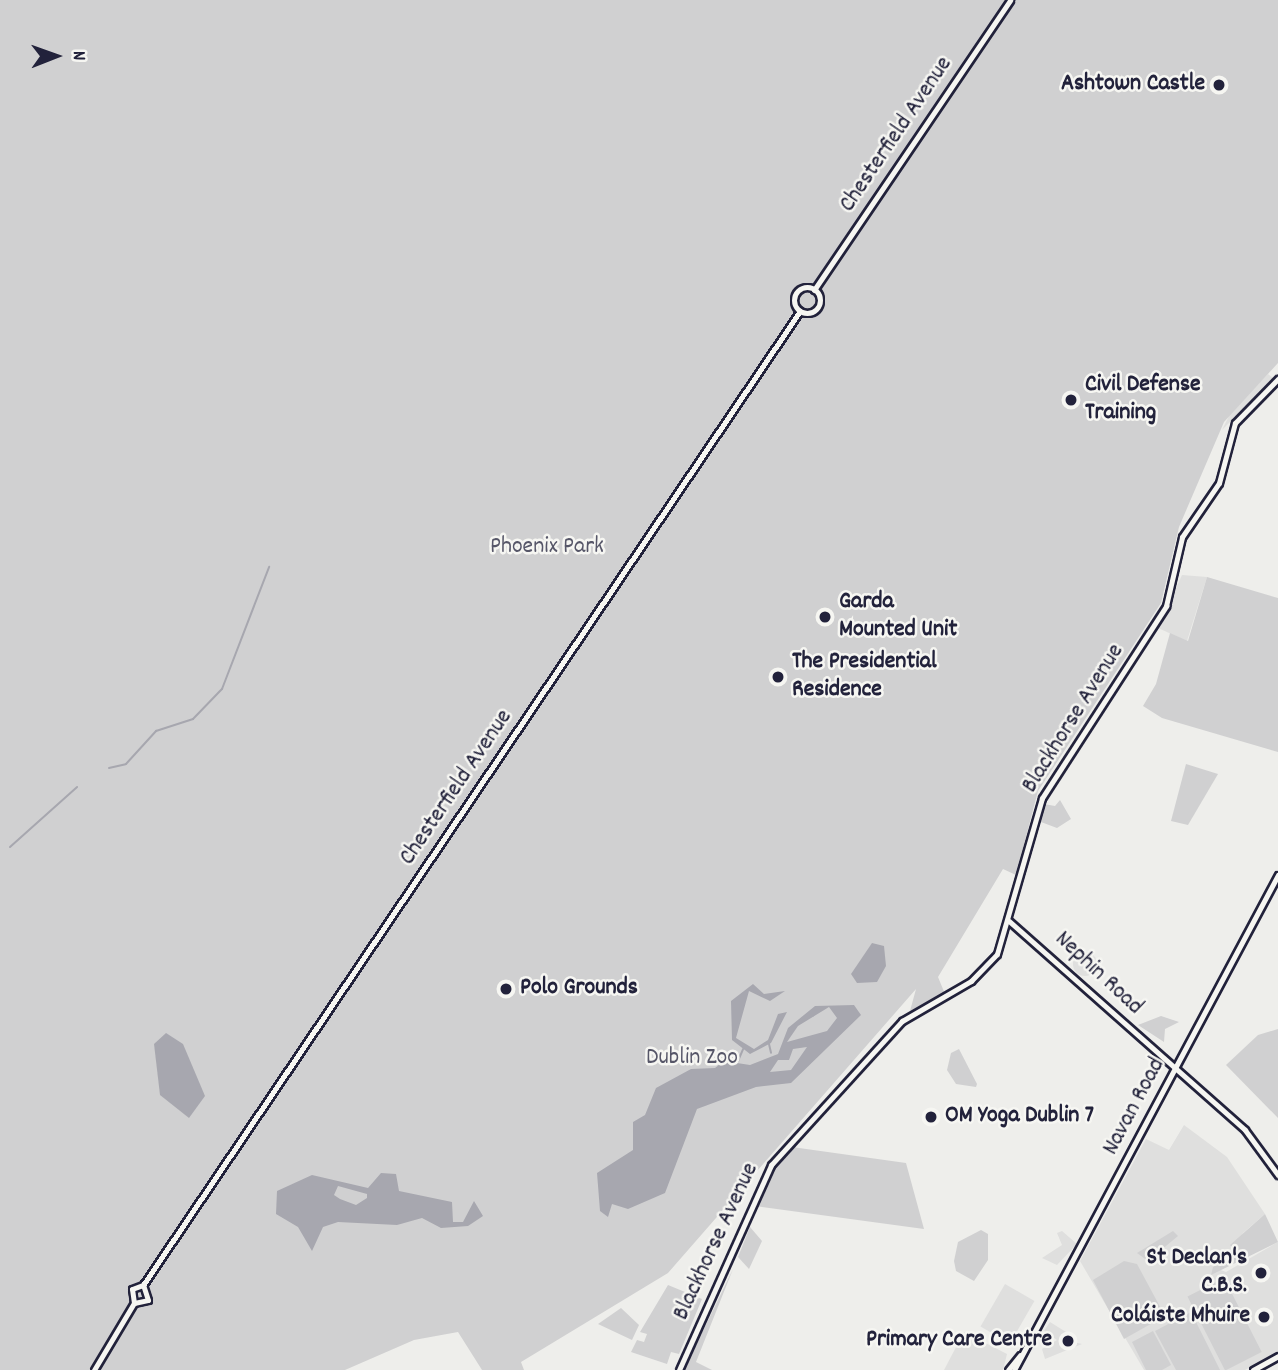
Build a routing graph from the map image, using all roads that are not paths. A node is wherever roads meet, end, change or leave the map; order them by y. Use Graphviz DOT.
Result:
graph roads {
  1 [pos="1010,0"];
  2 [pos="814,290"];
  3 [pos="800,310"];
  4 [pos="1278,379"];
  5 [pos="1278,875"];
  6 [pos="1009,920"];
  7 [pos="1175,1069"];
  8 [pos="1278,1175"];
  9 [pos="143,1285"];
  10 [pos="134,1303"];
  11 [pos="1020,1355"];
  12 [pos="1278,1356"];
  13 [pos="94,1370"];
  14 [pos="679,1370"];
  15 [pos="1008,1370"];
  16 [pos="1014,1370"];
  17 [pos="1253,1370"];
  1 -- 2 [label="street, Chesterfield Avenue"];
  2 -- 3 [label="street"];
  2 -- 3 [label="street"];
  3 -- 9 [label="street, Chesterfield Avenue"];
  4 -- 6 [label="street, Blackhorse Avenue"];
  5 -- 7 [label="street, Navan Road"];
  6 -- 7 [label="street, Nephin Road"];
  6 -- 14 [label="street, Blackhorse Avenue"];
  7 -- 8 [label="street, Nephin Road"];
  7 -- 11 [label="street, Navan Road"];
  9 -- 10 [label="street"];
  9 -- 10 [label="street"];
  10 -- 13 [label="street"];
  11 -- 15 [label="street, Navan Road"];
  11 -- 16 [label="street, Navan Road"];
  12 -- 17 [label="street"];
}
